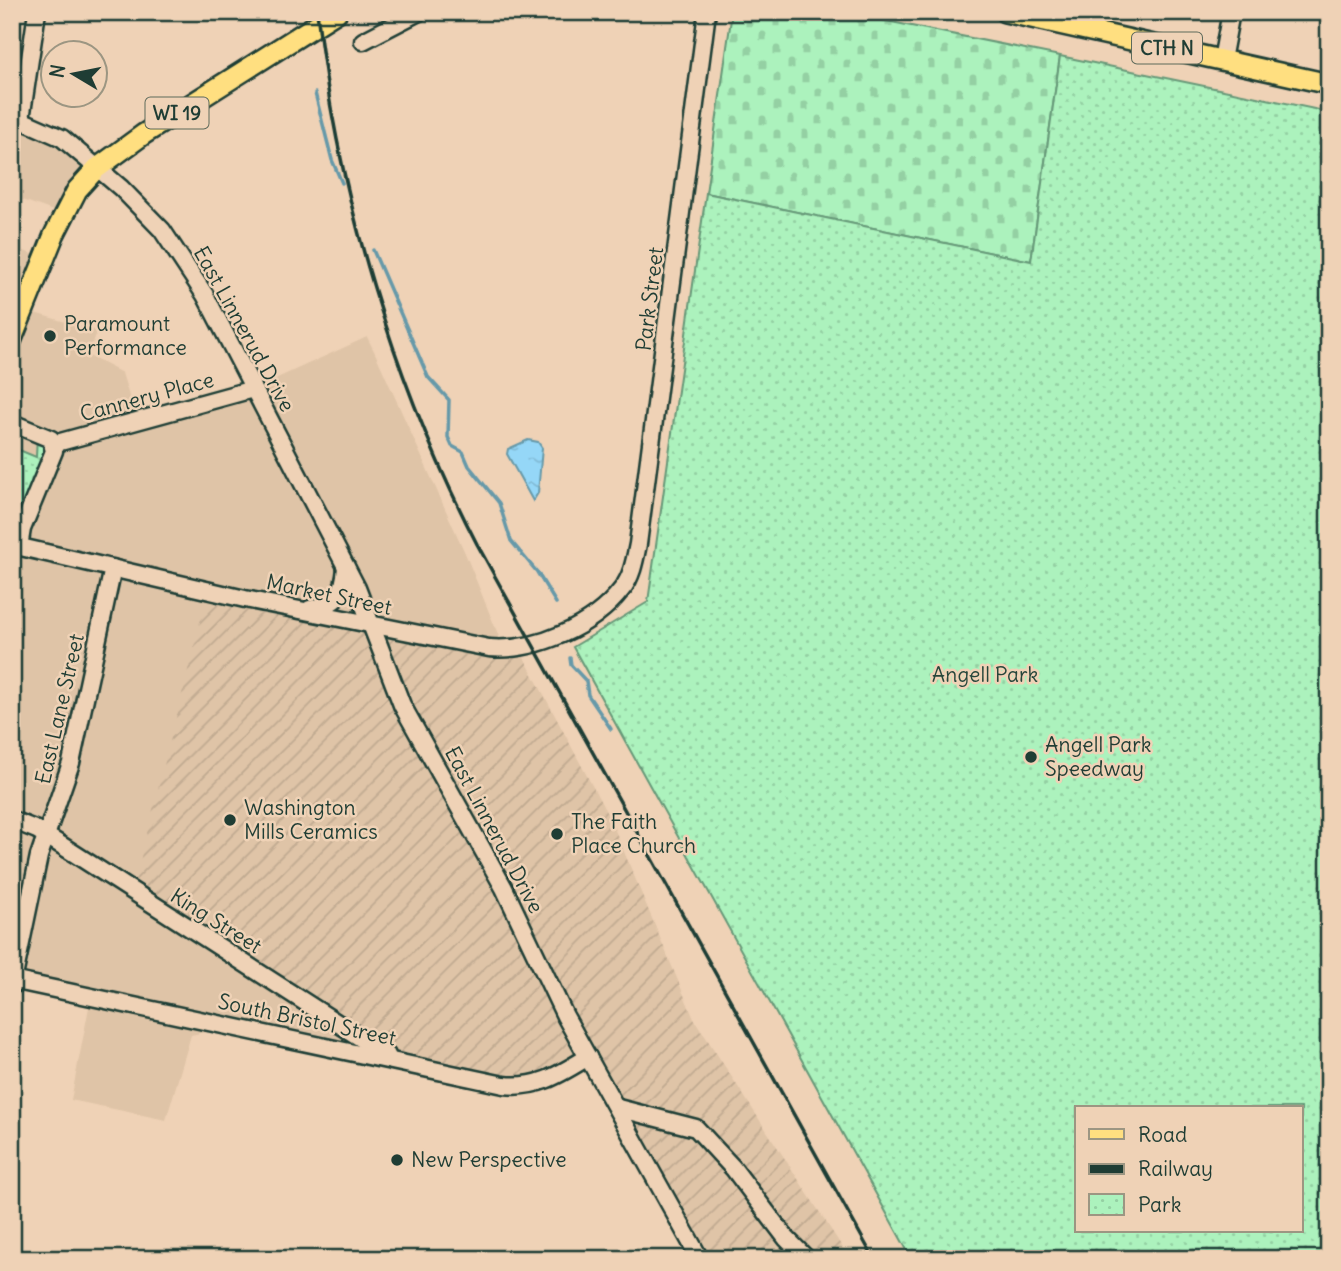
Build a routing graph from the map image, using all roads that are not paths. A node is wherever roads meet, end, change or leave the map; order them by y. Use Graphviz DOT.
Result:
graph roads {
  1 [pos="37,12"];
  2 [pos="337,12"];
  3 [pos="419,12"];
  4 [pos="707,12"];
  5 [pos="1005,12"];
  6 [pos="1231,12"];
  7 [pos="1042,16"];
  8 [pos="363,41"];
  9 [pos="1222,61"];
  10 [pos="1329,84"];
  11 [pos="17,118"];
  12 [pos="96,169"];
  13 [pos="14,331"];
  14 [pos="253,389"];
  15 [pos="12,423"];
  16 [pos="50,441"];
  17 [pos="16,546"];
  18 [pos="346,567"];
  19 [pos="113,568"];
  20 [pos="623,588"];
  21 [pos="301,610"];
  22 [pos="373,625"];
  23 [pos="12,820"];
  24 [pos="45,835"];
  25 [pos="13,982"];
  26 [pos="588,1057"];
  27 [pos="395,1060"];
  28 [pos="618,1108"];
  29 [pos="700,1259"];
  30 [pos="807,1259"];
  1 -- 11 [label="street"];
  2 -- 12 [label="main road, WI 19"];
  3 -- 8 [label="street"];
  4 -- 20 [label="street, Park Street"];
  5 -- 7 [label="main road, CTH N"];
  6 -- 9 [label="street"];
  7 -- 9 [label="main road, CTH N"];
  9 -- 10 [label="main road, CTH N"];
  11 -- 12 [label="street, East Linnerud Drive"];
  12 -- 13 [label="main road, WI 19"];
  12 -- 14 [label="street, East Linnerud Drive"];
  14 -- 16 [label="street, Cannery Place"];
  14 -- 18 [label="street, East Linnerud Drive"];
  15 -- 16 [label="street"];
  16 -- 17 [label="street"];
  17 -- 19 [label="street, Market Street"];
  18 -- 21 [label="street"];
  18 -- 22 [label="street, East Linnerud Drive"];
  19 -- 21 [label="street, Market Street"];
  19 -- 24 [label="street, East Lane Street"];
  20 -- 22 [label="street, Market Street"];
  21 -- 22 [label="street, Market Street"];
  22 -- 26 [label="street, East Linnerud Drive"];
  23 -- 24 [label="street, King Street"];
  24 -- 25 [label="street, East Lane Street"];
  24 -- 27 [label="street, King Street"];
  25 -- 27 [label="street, South Bristol Street"];
  26 -- 27 [label="street, South Bristol Street"];
  26 -- 28 [label="street, East Linnerud Drive"];
  28 -- 29 [label="street, East Linnerud Drive"];
  28 -- 30 [label="street"];
}
